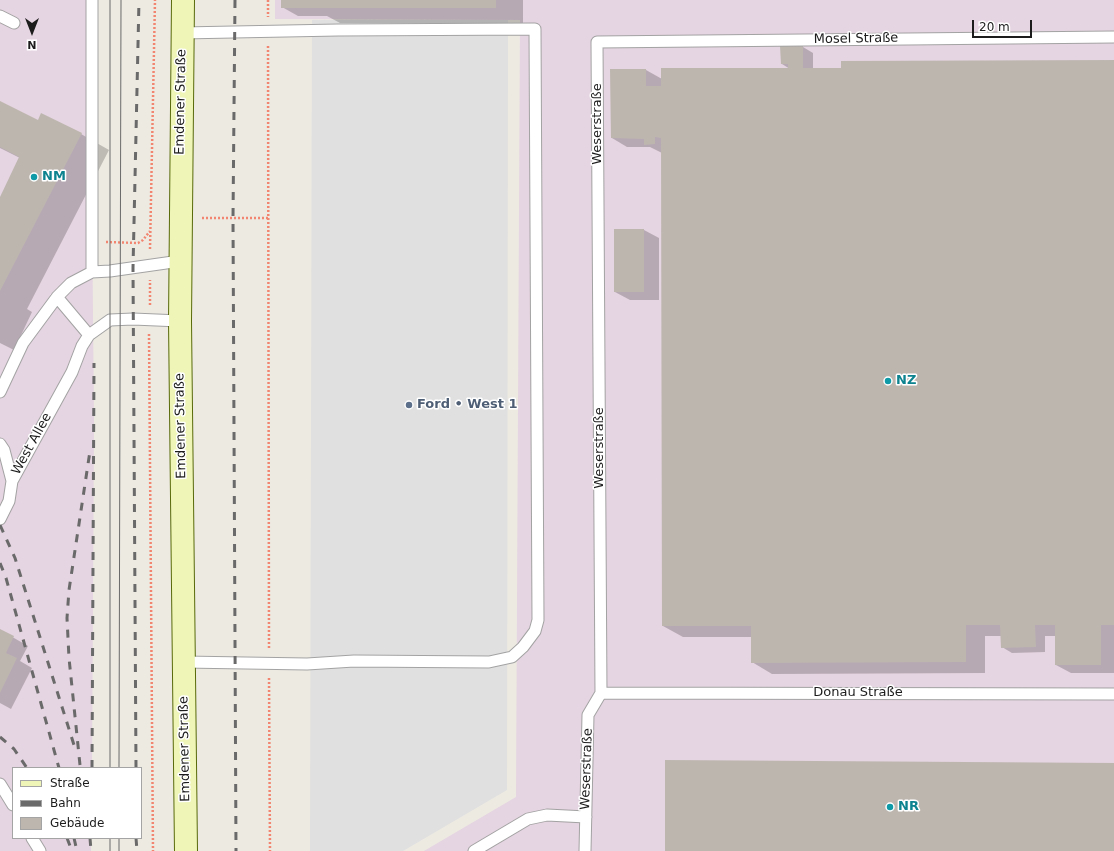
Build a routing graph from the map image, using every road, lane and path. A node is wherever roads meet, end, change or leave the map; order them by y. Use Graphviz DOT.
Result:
graph roads {
  1 [pos="92,0"];
  2 [pos="155,0"];
  3 [pos="182,0"];
  4 [pos="268,0"];
  5 [pos="0,16"];
  6 [pos="14,24"];
  7 [pos="268,31"];
  8 [pos="182,33"];
  9 [pos="1114,37"];
  10 [pos="597,42"];
  11 [pos="150,218"];
  12 [pos="180,218"];
  13 [pos="268,218"];
  14 [pos="150,230"];
  15 [pos="92,243"];
  16 [pos="180,261"];
  17 [pos="150,265"];
  18 [pos="92,272"];
  19 [pos="56,297"];
  20 [pos="149,320"];
  21 [pos="180,321"];
  22 [pos="89,335"];
  23 [pos="0,392"];
  24 [pos="0,444"];
  25 [pos="12,480"];
  26 [pos="0,519"];
  27 [pos="184,662"];
  28 [pos="269,664"];
  29 [pos="601,693"];
  30 [pos="1114,694"];
  31 [pos="0,784"];
  32 [pos="12,803"];
  33 [pos="586,817"];
  34 [pos="33,839"];
  35 [pos="40,851"];
  36 [pos="153,851"];
  37 [pos="186,851"];
  38 [pos="270,851"];
  39 [pos="474,851"];
  40 [pos="585,851"];
  1 -- 15 [label="lane"];
  2 -- 11 [label="path"];
  3 -- 8 [label="street, Emdener Straße"];
  4 -- 7 [label="path"];
  5 -- 6 [label="lane"];
  7 -- 8 [label="lane"];
  7 -- 13 [label="path"];
  7 -- 28 [label="lane"];
  8 -- 12 [label="street, Emdener Straße"];
  9 -- 10 [label="lane, Mosel Straße"];
  10 -- 29 [label="lane, Weserstraße"];
  11 -- 12 [label="path"];
  11 -- 14 [label="path"];
  12 -- 13 [label="path"];
  12 -- 16 [label="street, Emdener Straße"];
  13 -- 28 [label="path"];
  14 -- 15 [label="path"];
  14 -- 17 [label="path"];
  15 -- 18 [label="lane"];
  16 -- 17 [label="lane"];
  16 -- 21 [label="street, Emdener Straße"];
  17 -- 18 [label="lane"];
  17 -- 20 [label="path"];
  18 -- 19 [label="lane"];
  19 -- 22 [label="lane"];
  19 -- 23 [label="lane"];
  20 -- 21 [label="lane"];
  20 -- 22 [label="lane"];
  20 -- 36 [label="path"];
  21 -- 27 [label="street, Emdener Straße"];
  22 -- 25 [label="lane, West Allee"];
  24 -- 25 [label="lane"];
  25 -- 26 [label="lane, West Allee"];
  27 -- 28 [label="lane"];
  27 -- 37 [label="street, Emdener Straße"];
  28 -- 38 [label="path"];
  29 -- 30 [label="lane, Donau Straße"];
  29 -- 33 [label="lane, Weserstraße"];
  31 -- 32 [label="lane"];
  33 -- 39 [label="lane"];
  33 -- 40 [label="lane, Weserstraße"];
  34 -- 35 [label="lane"];
}
